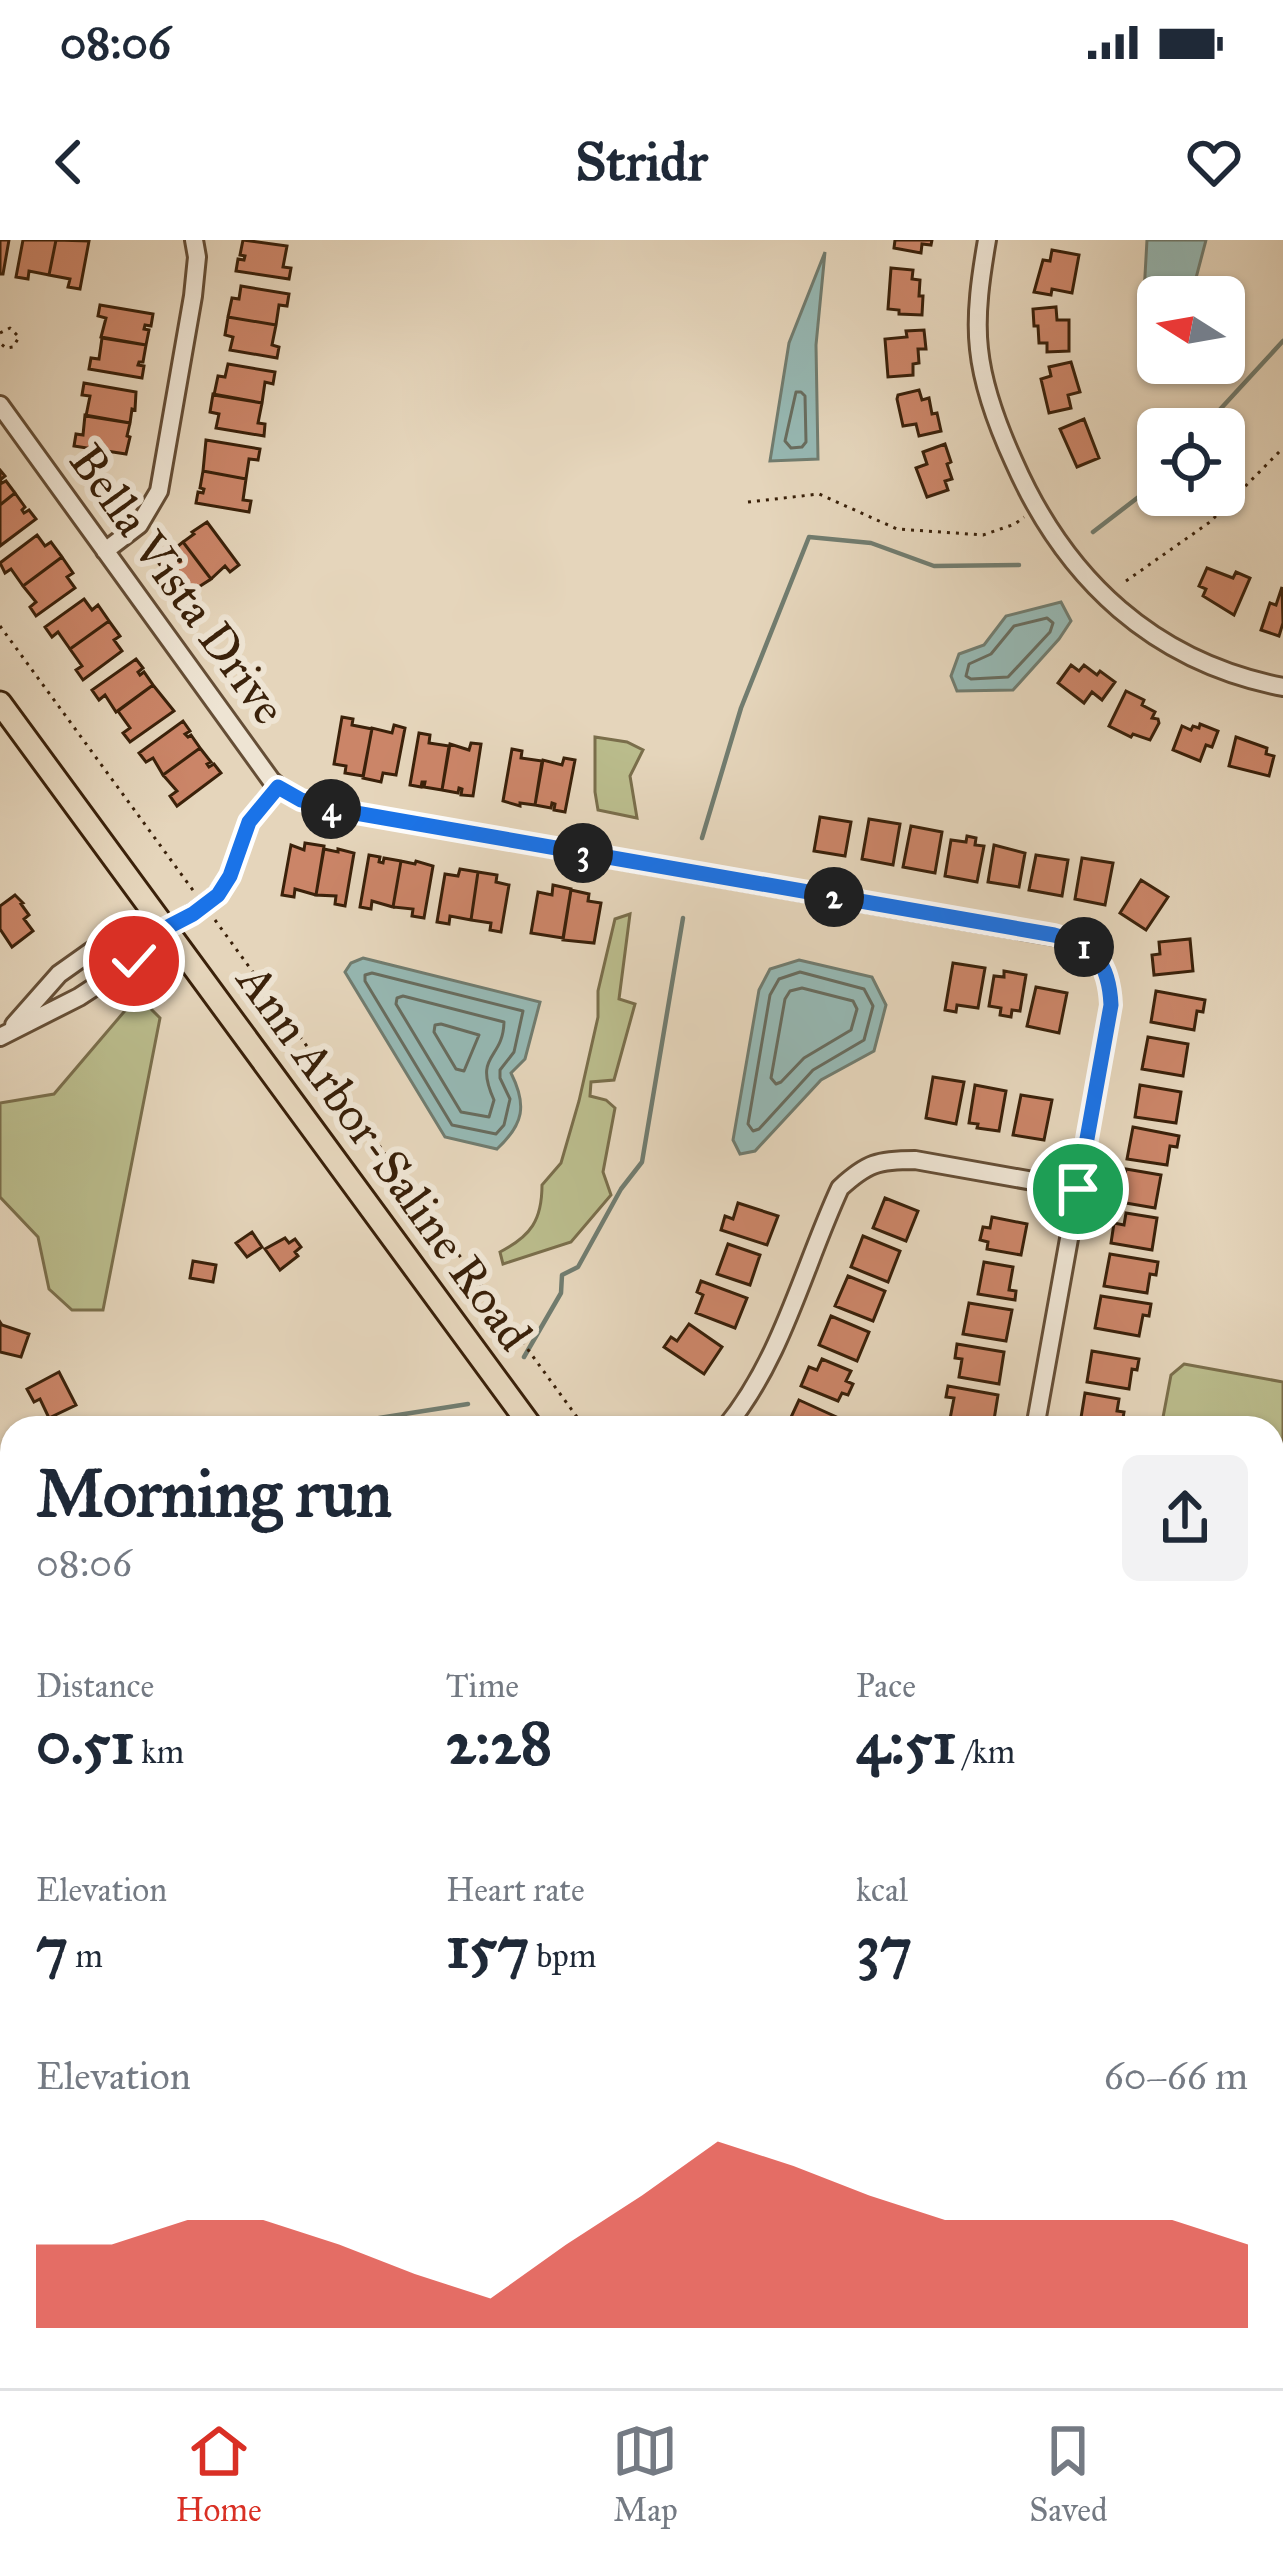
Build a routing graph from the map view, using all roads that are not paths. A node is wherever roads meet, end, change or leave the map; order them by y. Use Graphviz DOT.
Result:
graph roads {
  1 [pos="194,240"];
  2 [pos="987,240"];
  3 [pos="0,405"];
  4 [pos="105,550"];
  5 [pos="1283,687"];
  6 [pos="0,703"];
  7 [pos="278,787"];
  8 [pos="166,928"];
  9 [pos="3,1028"];
  10 [pos="1078,1189"];
  11 [pos="523,1416"];
  12 [pos="735,1416"];
  13 [pos="1037,1416"];
  1 -- 4 [label="street"];
  2 -- 5 [label="street"];
  3 -- 4 [label="street, Bella Vista Drive"];
  4 -- 7 [label="street, Bella Vista Drive"];
  6 -- 8 [label="main road, Ann Arbor-Saline Road"];
  7 -- 8 [label="street"];
  7 -- 10 [label="street, Bella Vista Drive"];
  8 -- 9 [label="street"];
  8 -- 9 [label="street"];
  8 -- 11 [label="main road, Ann Arbor-Saline Road"];
  10 -- 12 [label="street"];
  10 -- 13 [label="street, Bella Vista Drive"];
}
